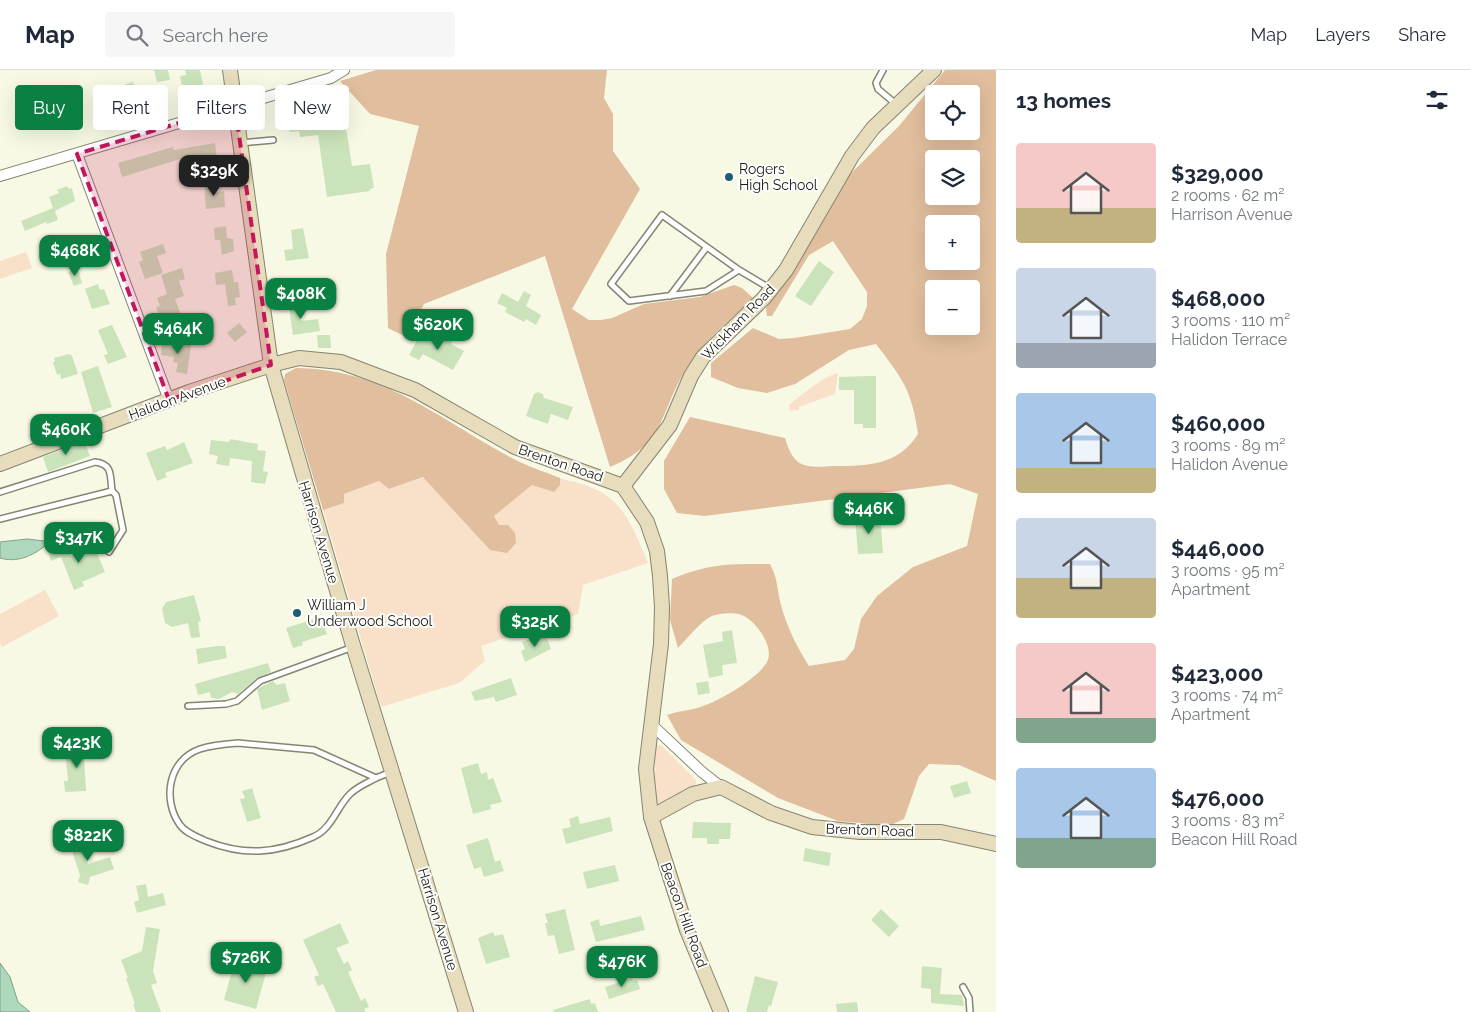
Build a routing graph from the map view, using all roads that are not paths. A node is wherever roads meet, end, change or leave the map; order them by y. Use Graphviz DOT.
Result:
graph roads {
  1 [pos="230,70"];
  2 [pos="344,70"];
  3 [pos="883,70"];
  4 [pos="934,70"];
  5 [pos="232,85"];
  6 [pos="265,97"];
  7 [pos="897,105"];
  8 [pos="178,123"];
  9 [pos="239,130"];
  10 [pos="273,140"];
  11 [pos="241,144"];
  12 [pos="77,154"];
  13 [pos="0,176"];
  14 [pos="706,248"];
  15 [pos="739,270"];
  16 [pos="771,289"];
  17 [pos="670,297"];
  18 [pos="271,365"];
  19 [pos="169,400"];
  20 [pos="0,464"];
  21 [pos="623,486"];
  22 [pos="112,491"];
  23 [pos="0,492"];
  24 [pos="0,519"];
  25 [pos="109,552"];
  26 [pos="353,647"];
  27 [pos="188,706"];
  28 [pos="651,724"];
  29 [pos="391,772"];
  30 [pos="376,778"];
  31 [pos="722,787"];
  32 [pos="651,817"];
  33 [pos="996,844"];
  34 [pos="963,987"];
  35 [pos="466,1012"];
  36 [pos="721,1012"];
  37 [pos="970,1012"];
  1 -- 5 [label="street, Harrison Avenue"];
  2 -- 6 [label="street"];
  3 -- 7 [label="lane"];
  4 -- 7 [label="street, Wickham Road"];
  7 -- 16 [label="street, Wickham Road"];
  8 -- 12 [label="street"];
  9 -- 11 [label="street, Harrison Avenue"];
  10 -- 11 [label="lane"];
  11 -- 18 [label="street, Harrison Avenue"];
  12 -- 13 [label="street"];
  12 -- 19 [label="street"];
  14 -- 15 [label="lane"];
  14 -- 17 [label="lane"];
  14 -- 17 [label="lane"];
  15 -- 16 [label="lane"];
  15 -- 17 [label="lane"];
  16 -- 21 [label="street, Wickham Road"];
  18 -- 19 [label="street, Halidon Avenue"];
  18 -- 21 [label="street, Brenton Road"];
  18 -- 26 [label="street, Harrison Avenue"];
  19 -- 20 [label="street, Halidon Avenue"];
  21 -- 28 [label="street"];
  22 -- 23 [label="lane"];
  22 -- 24 [label="lane"];
  22 -- 25 [label="lane"];
  26 -- 27 [label="lane"];
  26 -- 29 [label="street, Harrison Avenue"];
  28 -- 31 [label="street, Brenton Road"];
  28 -- 32 [label="street"];
  29 -- 30 [label="lane"];
  29 -- 35 [label="street, Harrison Avenue"];
  30 -- 30 [label="lane"];
  31 -- 32 [label="street"];
  31 -- 33 [label="street, Brenton Road"];
  32 -- 36 [label="street, Beacon Hill Road"];
  34 -- 37 [label="lane"];
}
